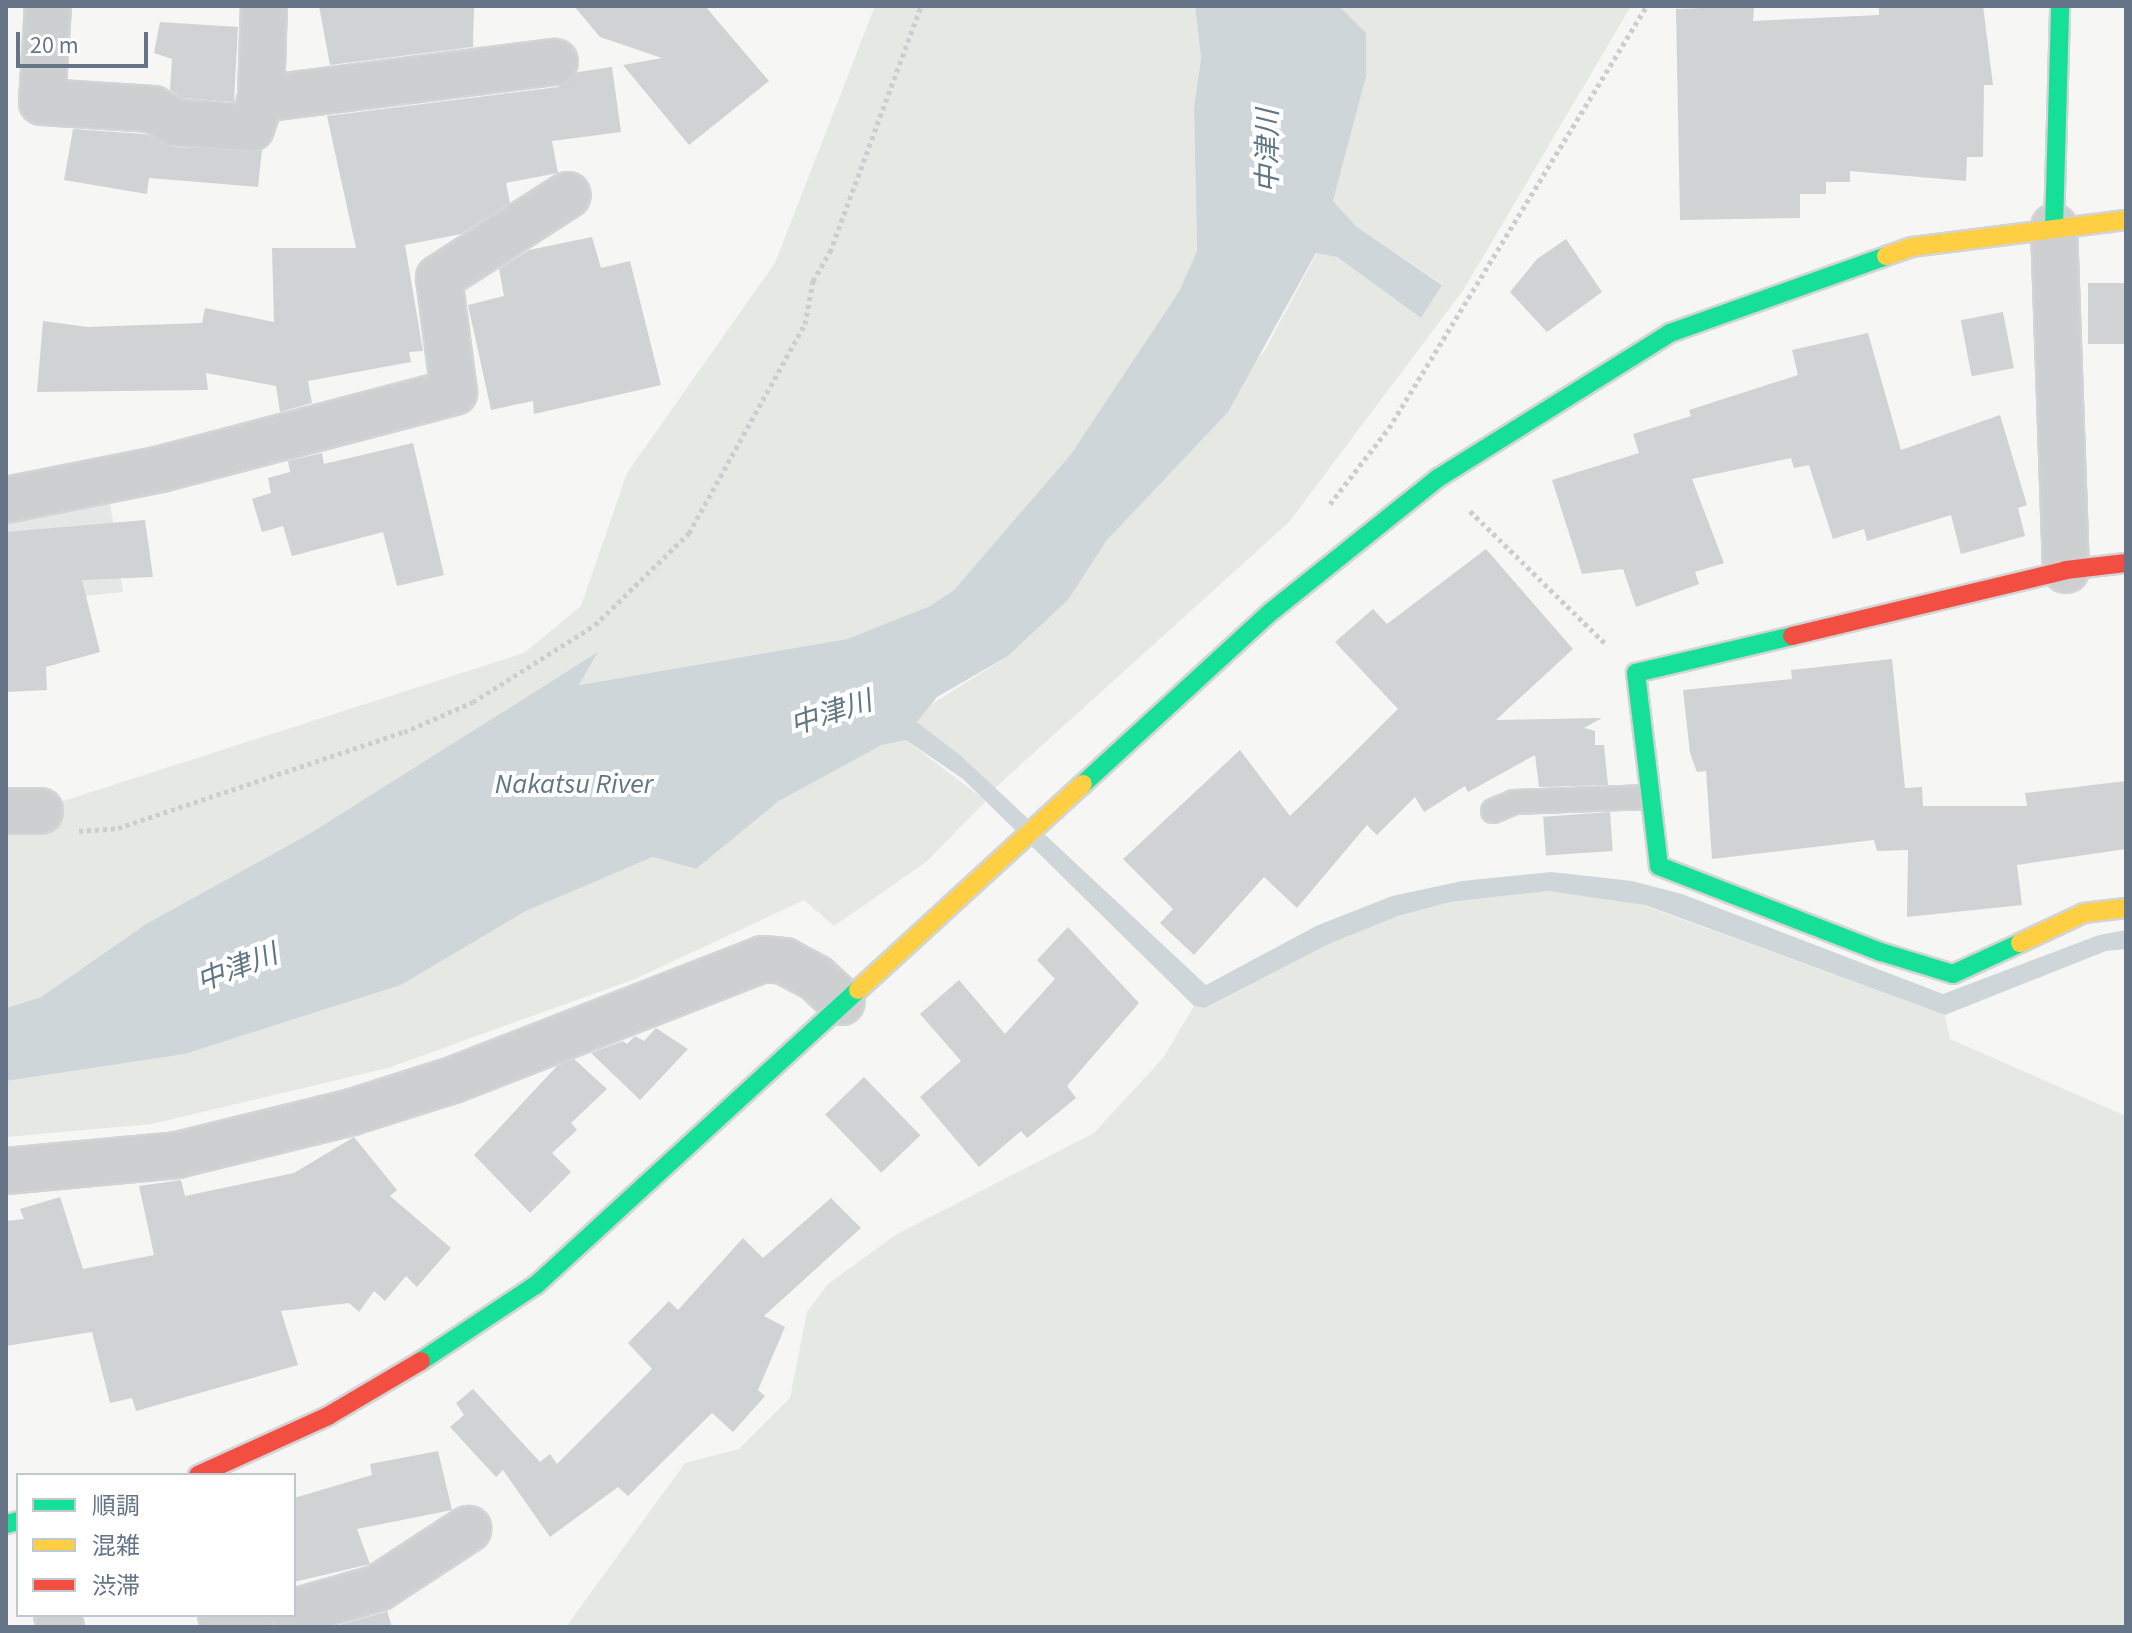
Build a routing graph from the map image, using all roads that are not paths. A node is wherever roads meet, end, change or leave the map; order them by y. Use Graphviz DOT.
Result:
graph roads {
  1 [pos="48,6"];
  2 [pos="264,6"];
  3 [pos="2060,6"];
  4 [pos="555,62"];
  5 [pos="261,99"];
  6 [pos="568,195"];
  7 [pos="2126,220"];
  8 [pos="2054,227"];
  9 [pos="6,500"];
  10 [pos="2126,563"];
  11 [pos="2066,570"];
  12 [pos="1649,797"];
  13 [pos="1493,811"];
  14 [pos="2126,908"];
  15 [pos="842,1002"];
  16 [pos="6,1171"];
  17 [pos="202,1473"];
  18 [pos="468,1529"];
  19 [pos="296,1611"];
  1 -- 5 [label="street"];
  2 -- 5 [label="street"];
  3 -- 8 [label="street"];
  4 -- 5 [label="street"];
  6 -- 9 [label="street"];
  7 -- 8 [label="street"];
  8 -- 11 [label="street"];
  8 -- 15 [label="street"];
  10 -- 11 [label="street"];
  11 -- 12 [label="street"];
  12 -- 13 [label="lane"];
  12 -- 14 [label="street"];
  15 -- 16 [label="street"];
  15 -- 17 [label="street"];
  18 -- 19 [label="street"];
}
